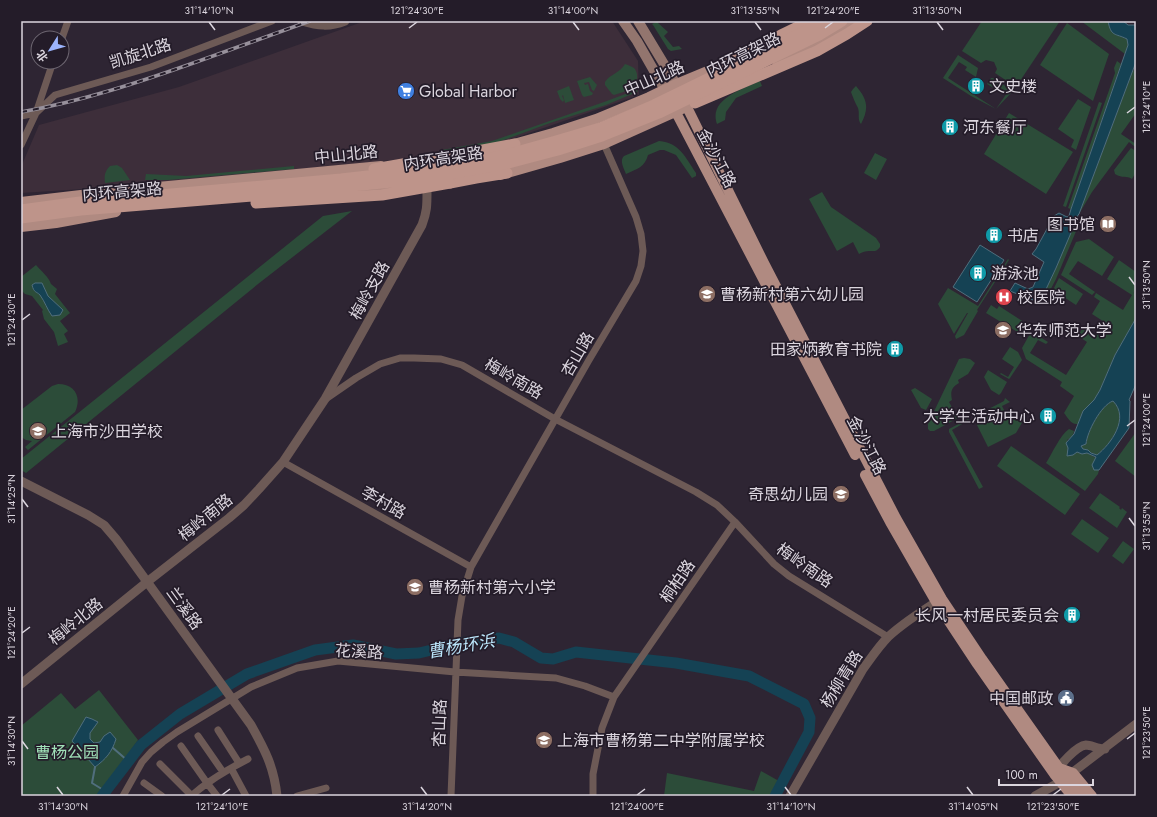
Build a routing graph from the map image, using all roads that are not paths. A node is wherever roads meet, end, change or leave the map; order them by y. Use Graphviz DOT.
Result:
graph roads {
  1 [pos="272,21"];
  2 [pos="302,21"];
  3 [pos="345,21"];
  4 [pos="623,21"];
  5 [pos="638,21"];
  6 [pos="824,21"];
  7 [pos="842,21"];
  8 [pos="854,21"];
  9 [pos="867,21"];
  10 [pos="812,22"];
  11 [pos="751,52"];
  12 [pos="50,70"];
  13 [pos="676,84"];
  14 [pos="665,90"];
  15 [pos="691,105"];
  16 [pos="676,112"];
  17 [pos="36,113"];
  18 [pos="21,116"];
  19 [pos="515,144"];
  20 [pos="604,144"];
  21 [pos="21,145"];
  22 [pos="507,173"];
  23 [pos="244,188"];
  24 [pos="427,192"];
  25 [pos="254,201"];
  26 [pos="21,202"];
  27 [pos="182,202"];
  28 [pos="21,210"];
  29 [pos="21,218"];
  30 [pos="21,227"];
  31 [pos="325,399"];
  32 [pos="556,419"];
  33 [pos="283,462"];
  34 [pos="21,481"];
  35 [pos="735,522"];
  36 [pos="471,567"];
  37 [pos="147,582"];
  38 [pos="939,601"];
  39 [pos="888,637"];
  40 [pos="455,672"];
  41 [pos="21,684"];
  42 [pos="230,696"];
  43 [pos="614,697"];
  44 [pos="1136,724"];
  45 [pos="218,730"];
  46 [pos="198,736"];
  47 [pos="181,746"];
  48 [pos="1105,749"];
  49 [pos="248,759"];
  50 [pos="239,763"];
  51 [pos="160,764"];
  52 [pos="231,768"];
  53 [pos="223,772"];
  54 [pos="1061,776"];
  55 [pos="144,783"];
  56 [pos="207,783"];
  57 [pos="326,788"];
  58 [pos="123,796"];
  59 [pos="162,796"];
  60 [pos="191,796"];
  61 [pos="217,796"];
  62 [pos="246,796"];
  63 [pos="277,796"];
  64 [pos="297,796"];
  65 [pos="451,796"];
  66 [pos="593,796"];
  67 [pos="790,796"];
  68 [pos="1035,796"];
  69 [pos="1072,796"];
  70 [pos="1082,796"];
  71 [pos="1092,796"];
  1 -- 17 [label="street, 凯旋北路"];
  2 -- 3 [label="street"];
  4 -- 14 [label="main road"];
  5 -- 13 [label="main road"];
  6 -- 23 [label="highway, 内环高架路, bridge"];
  7 -- 27 [label="highway, 内环高架路, bridge"];
  8 -- 15 [label="main road"];
  9 -- 15 [label="highway"];
  10 -- 11 [label="highway"];
  11 -- 13 [label="main road, 中山北路"];
  12 -- 17 [label="street"];
  13 -- 14 [label="main road, 中山北路"];
  13 -- 15 [label="main road, 金沙江路"];
  14 -- 16 [label="main road, 金沙江路"];
  14 -- 19 [label="main road, 中山北路"];
  15 -- 16 [label="main road"];
  15 -- 38 [label="main road, 金沙江路"];
  16 -- 20 [label="main road"];
  16 -- 38 [label="main road, 金沙江路"];
  17 -- 18 [label="street"];
  17 -- 21 [label="street"];
  19 -- 23 [label="highway, bridge"];
  19 -- 26 [label="main road, 中山北路"];
  20 -- 22 [label="main road"];
  20 -- 32 [label="street, 杏山路"];
  22 -- 24 [label="main road"];
  22 -- 25 [label="main road"];
  22 -- 27 [label="highway, bridge"];
  23 -- 28 [label="highway, 内环高架路, bridge"];
  24 -- 25 [label="main road"];
  24 -- 31 [label="street, 梅岭支路"];
  25 -- 30 [label="main road"];
  27 -- 29 [label="highway, 内环高架路, bridge"];
  31 -- 32 [label="street, 梅岭南路"];
  31 -- 33 [label="street, 梅岭南路"];
  32 -- 35 [label="street, 梅岭南路"];
  32 -- 36 [label="street, 杏山路"];
  33 -- 36 [label="street, 李村路"];
  33 -- 37 [label="street, 梅岭南路"];
  34 -- 37 [label="street, 兰溪路"];
  35 -- 39 [label="street, 梅岭南路"];
  35 -- 43 [label="street, 桐柏路"];
  36 -- 40 [label="street, 杏山路"];
  37 -- 41 [label="street, 梅岭北路"];
  37 -- 42 [label="street, 兰溪路"];
  38 -- 39 [label="street, 杨柳青路"];
  38 -- 54 [label="main road, 金沙江路"];
  39 -- 67 [label="street, 杨柳青路"];
  40 -- 42 [label="street, 花溪路"];
  40 -- 43 [label="street, 花溪路"];
  40 -- 65 [label="street, 杏山路"];
  42 -- 58 [label="street, 花溪路"];
  42 -- 63 [label="street, 兰溪路"];
  43 -- 66 [label="street"];
  44 -- 48 [label="street"];
  45 -- 50 [label="street"];
  46 -- 53 [label="street"];
  47 -- 56 [label="street"];
  48 -- 54 [label="street"];
  48 -- 54 [label="street"];
  49 -- 50 [label="street"];
  50 -- 52 [label="street"];
  51 -- 60 [label="street"];
  52 -- 53 [label="street"];
  52 -- 62 [label="street"];
  53 -- 56 [label="street"];
  54 -- 68 [label="street"];
  54 -- 69 [label="main road, 金沙江路"];
  54 -- 70 [label="main road, 金沙江路"];
  54 -- 71 [label="main road, 金沙江路"];
  55 -- 59 [label="street"];
  56 -- 60 [label="street"];
  56 -- 61 [label="street"];
  57 -- 64 [label="street"];
}
